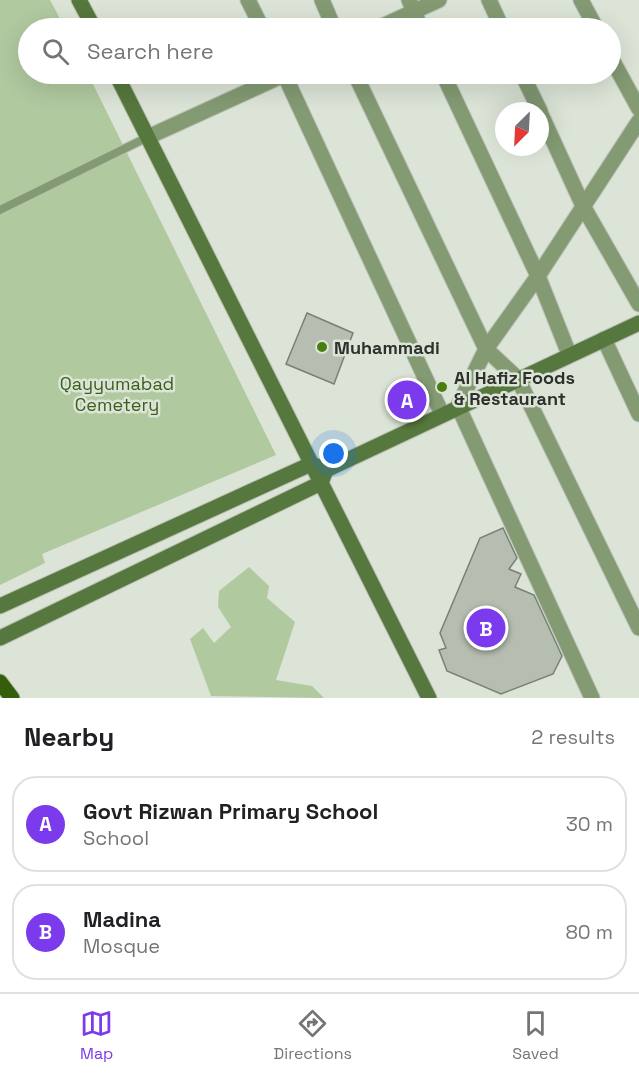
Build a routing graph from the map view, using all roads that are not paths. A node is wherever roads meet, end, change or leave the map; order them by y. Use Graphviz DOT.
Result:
graph roads {
  1 [pos="79,0"];
  2 [pos="248,0"];
  3 [pos="322,0"];
  4 [pos="439,0"];
  5 [pos="489,0"];
  6 [pos="581,0"];
  7 [pos="411,6"];
  8 [pos="89,18"];
  9 [pos="257,18"];
  10 [pos="330,18"];
  11 [pos="393,18"];
  12 [pos="497,18"];
  13 [pos="591,18"];
  14 [pos="621,76"];
  15 [pos="121,84"];
  16 [pos="263,84"];
  17 [pos="290,84"];
  18 [pos="360,84"];
  19 [pos="447,84"];
  20 [pos="527,84"];
  21 [pos="535,102"];
  22 [pos="639,109"];
  23 [pos="639,121"];
  24 [pos="549,132"];
  25 [pos="148,137"];
  26 [pos="583,206"];
  27 [pos="0,210"];
  28 [pos="538,276"];
  29 [pos="639,303"];
  30 [pos="639,323"];
  31 [pos="604,339"];
  32 [pos="486,349"];
  33 [pos="569,354"];
  34 [pos="518,379"];
  35 [pos="458,406"];
  36 [pos="442,414"];
  37 [pos="639,414"];
  38 [pos="319,472"];
  39 [pos="0,606"];
  40 [pos="639,628"];
  41 [pos="0,638"];
  42 [pos="0,682"];
  43 [pos="12,698"];
  44 [pos="429,698"];
  45 [pos="592,698"];
  1 -- 8 [label="street"];
  2 -- 9 [label="street"];
  3 -- 10 [label="street"];
  4 -- 7 [label="street"];
  5 -- 12 [label="street"];
  6 -- 13 [label="street"];
  7 -- 11 [label="street"];
  14 -- 22 [label="street"];
  15 -- 25 [label="street"];
  16 -- 25 [label="street"];
  17 -- 36 [label="street"];
  18 -- 32 [label="street"];
  19 -- 28 [label="street"];
  20 -- 21 [label="street"];
  23 -- 26 [label="street"];
  24 -- 26 [label="street"];
  25 -- 27 [label="lane"];
  25 -- 38 [label="street"];
  26 -- 28 [label="street"];
  26 -- 29 [label="street"];
  28 -- 32 [label="street"];
  28 -- 33 [label="street"];
  30 -- 31 [label="street"];
  31 -- 33 [label="street"];
  31 -- 37 [label="street"];
  32 -- 34 [label="street"];
  32 -- 35 [label="street"];
  33 -- 34 [label="street"];
  34 -- 35 [label="street"];
  34 -- 40 [label="street"];
  35 -- 36 [label="street"];
  35 -- 45 [label="street"];
  36 -- 38 [label="street"];
  38 -- 39 [label="street"];
  38 -- 41 [label="street"];
  38 -- 44 [label="street"];
  42 -- 43 [label="main road"];
}
